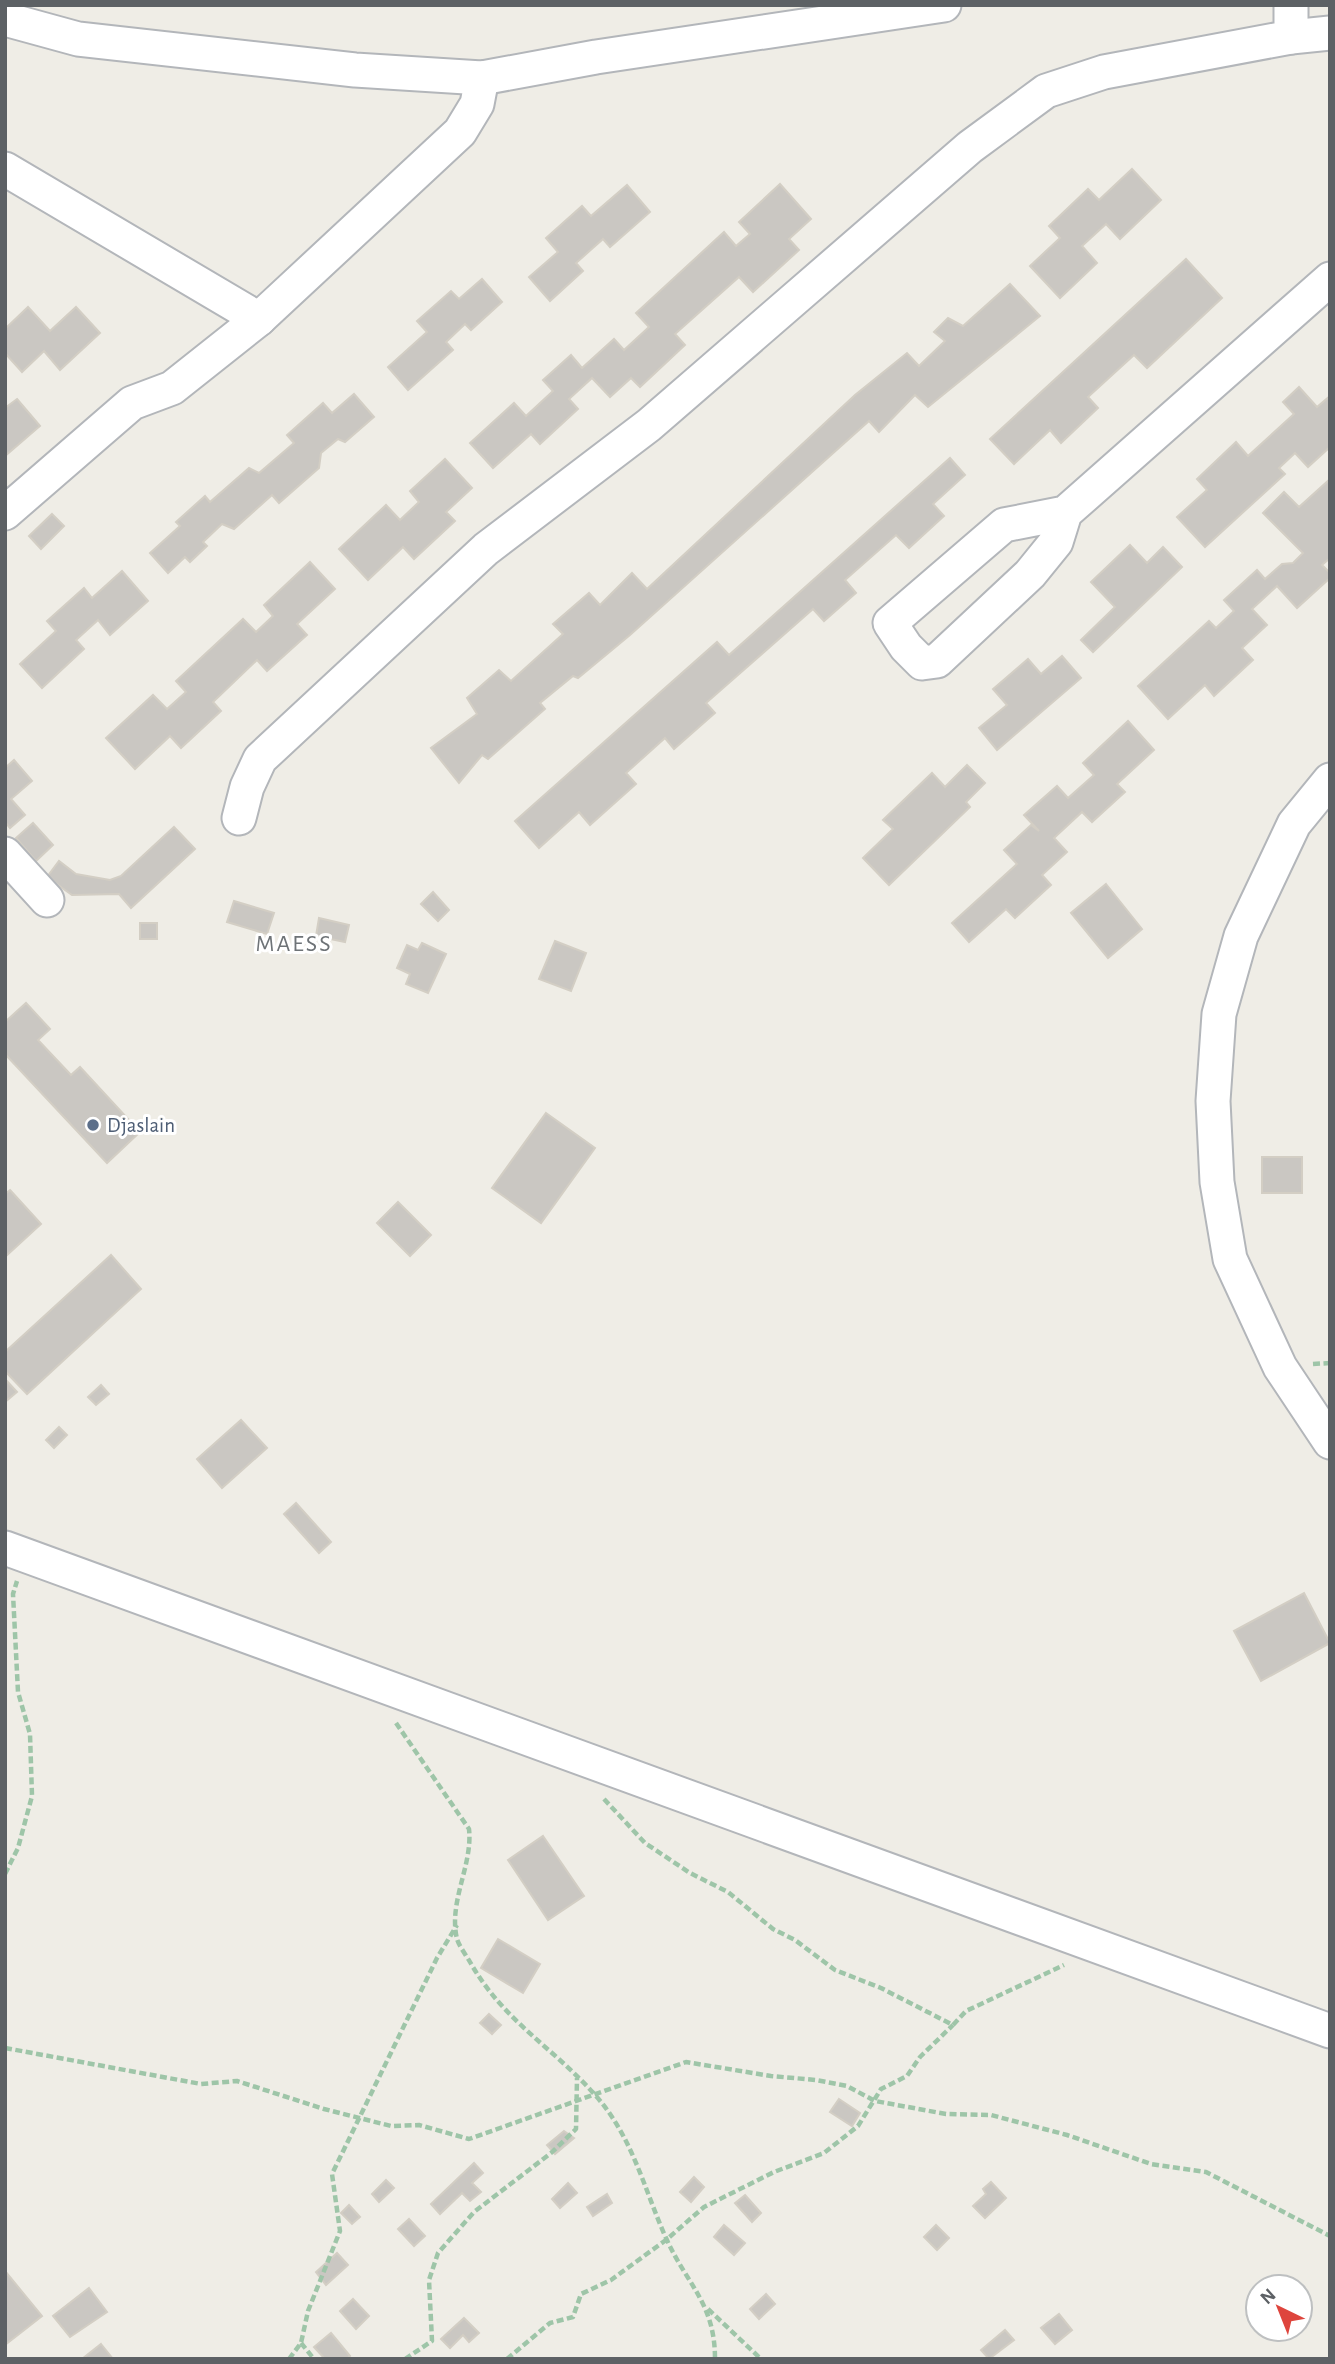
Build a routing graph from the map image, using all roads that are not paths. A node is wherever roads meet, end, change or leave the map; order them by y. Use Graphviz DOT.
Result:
graph roads {
  1 [pos="944,5"];
  2 [pos="5,19"];
  3 [pos="1291,21"];
  4 [pos="1330,33"];
  5 [pos="482,79"];
  6 [pos="5,169"];
  7 [pos="1330,279"];
  8 [pos="259,319"];
  9 [pos="5,513"];
  10 [pos="1065,513"];
  11 [pos="1330,780"];
  12 [pos="239,818"];
  13 [pos="5,854"];
  14 [pos="47,900"];
  15 [pos="1330,1442"];
  16 [pos="14,1551"];
  17 [pos="1329,2030"];
  1 -- 5 [label="street"];
  2 -- 5 [label="street"];
  3 -- 4 [label="street"];
  3 -- 12 [label="street"];
  5 -- 8 [label="street"];
  6 -- 8 [label="street"];
  7 -- 10 [label="street"];
  8 -- 9 [label="street"];
  10 -- 10 [label="street"];
  11 -- 15 [label="street"];
  13 -- 14 [label="street"];
  16 -- 17 [label="street"];
}
